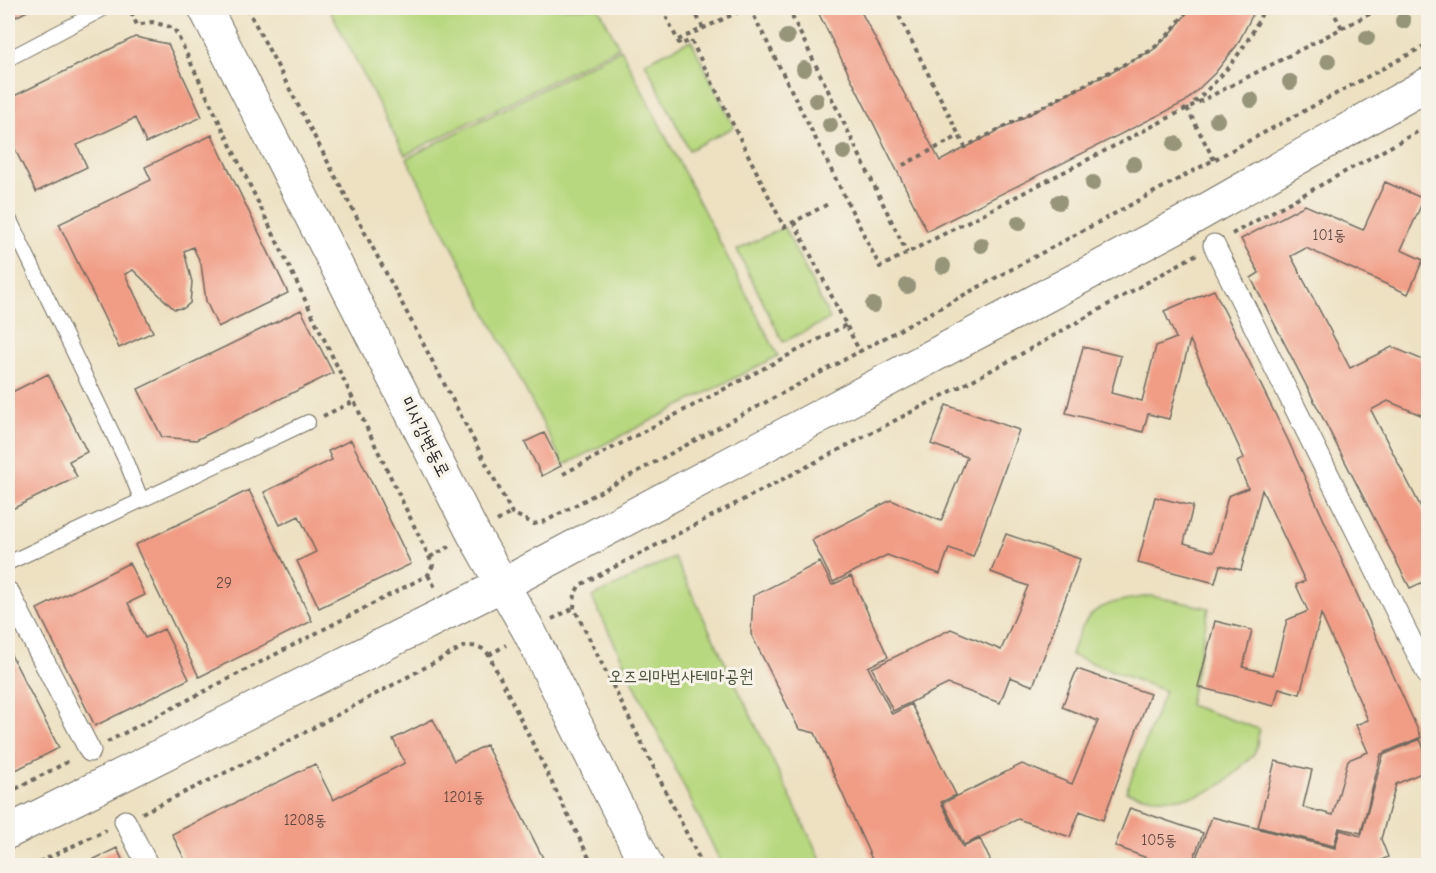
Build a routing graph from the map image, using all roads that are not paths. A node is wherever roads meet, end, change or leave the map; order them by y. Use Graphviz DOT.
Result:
graph roads {
  1 [pos="105,8"];
  2 [pos="205,8"];
  3 [pos="8,59"];
  4 [pos="1428,84"];
  5 [pos="8,216"];
  6 [pos="1214,245"];
  7 [pos="308,422"];
  8 [pos="141,499"];
  9 [pos="8,562"];
  10 [pos="504,584"];
  11 [pos="9,593"];
  12 [pos="1428,675"];
  13 [pos="90,751"];
  14 [pos="125,821"];
  15 [pos="8,832"];
  16 [pos="148,866"];
  17 [pos="647,866"];
  1 -- 3 [label="lane"];
  2 -- 10 [label="street, 미사강변동로"];
  4 -- 10 [label="street"];
  5 -- 8 [label="lane"];
  6 -- 12 [label="street"];
  7 -- 8 [label="lane"];
  8 -- 9 [label="lane"];
  10 -- 15 [label="street"];
  10 -- 17 [label="street, 미사강변동로"];
  11 -- 13 [label="street"];
  14 -- 16 [label="street"];
}
